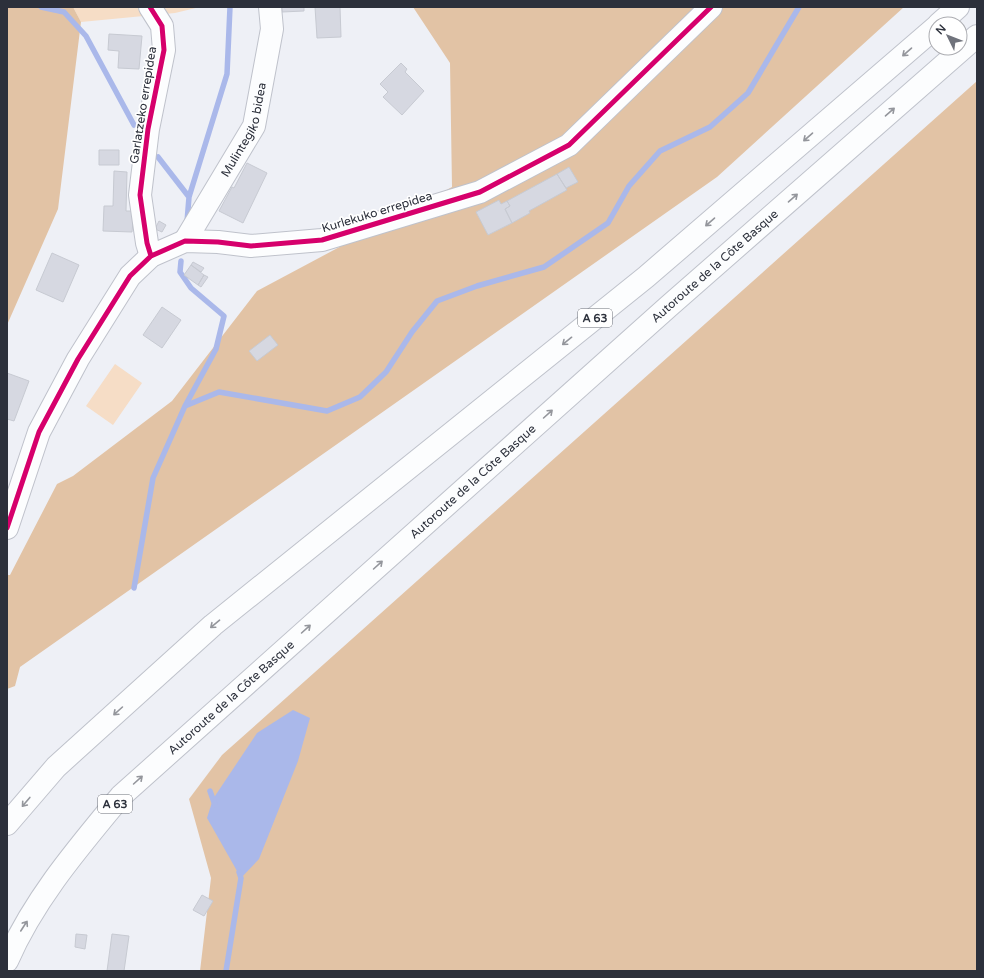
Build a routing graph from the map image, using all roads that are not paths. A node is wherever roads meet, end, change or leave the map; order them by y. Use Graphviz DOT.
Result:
graph roads {
  1 [pos="150,7"];
  2 [pos="270,7"];
  3 [pos="711,7"];
  4 [pos="958,7"];
  5 [pos="948,16"];
  6 [pos="928,33"];
  7 [pos="977,36"];
  8 [pos="185,242"];
  9 [pos="151,256"];
  10 [pos="7,528"];
  11 [pos="7,824"];
  12 [pos="7,961"];
  1 -- 9 [label="main road, Garlatzeko errepidea"];
  2 -- 8 [label="main road, Mulintegiko bidea"];
  3 -- 8 [label="main road, Kurlekuko errepidea"];
  4 -- 5 [label="main road"];
  6 -- 11 [label="main road, A 63, one-way"];
  12 -- 7 [label="main road, Autoroute de la Côte Basque / A 63, one-way"];
  8 -- 9 [label="main road, Kurlekuko errepidea"];
  9 -- 10 [label="main road, Kurlekuko errepidea"];
}
